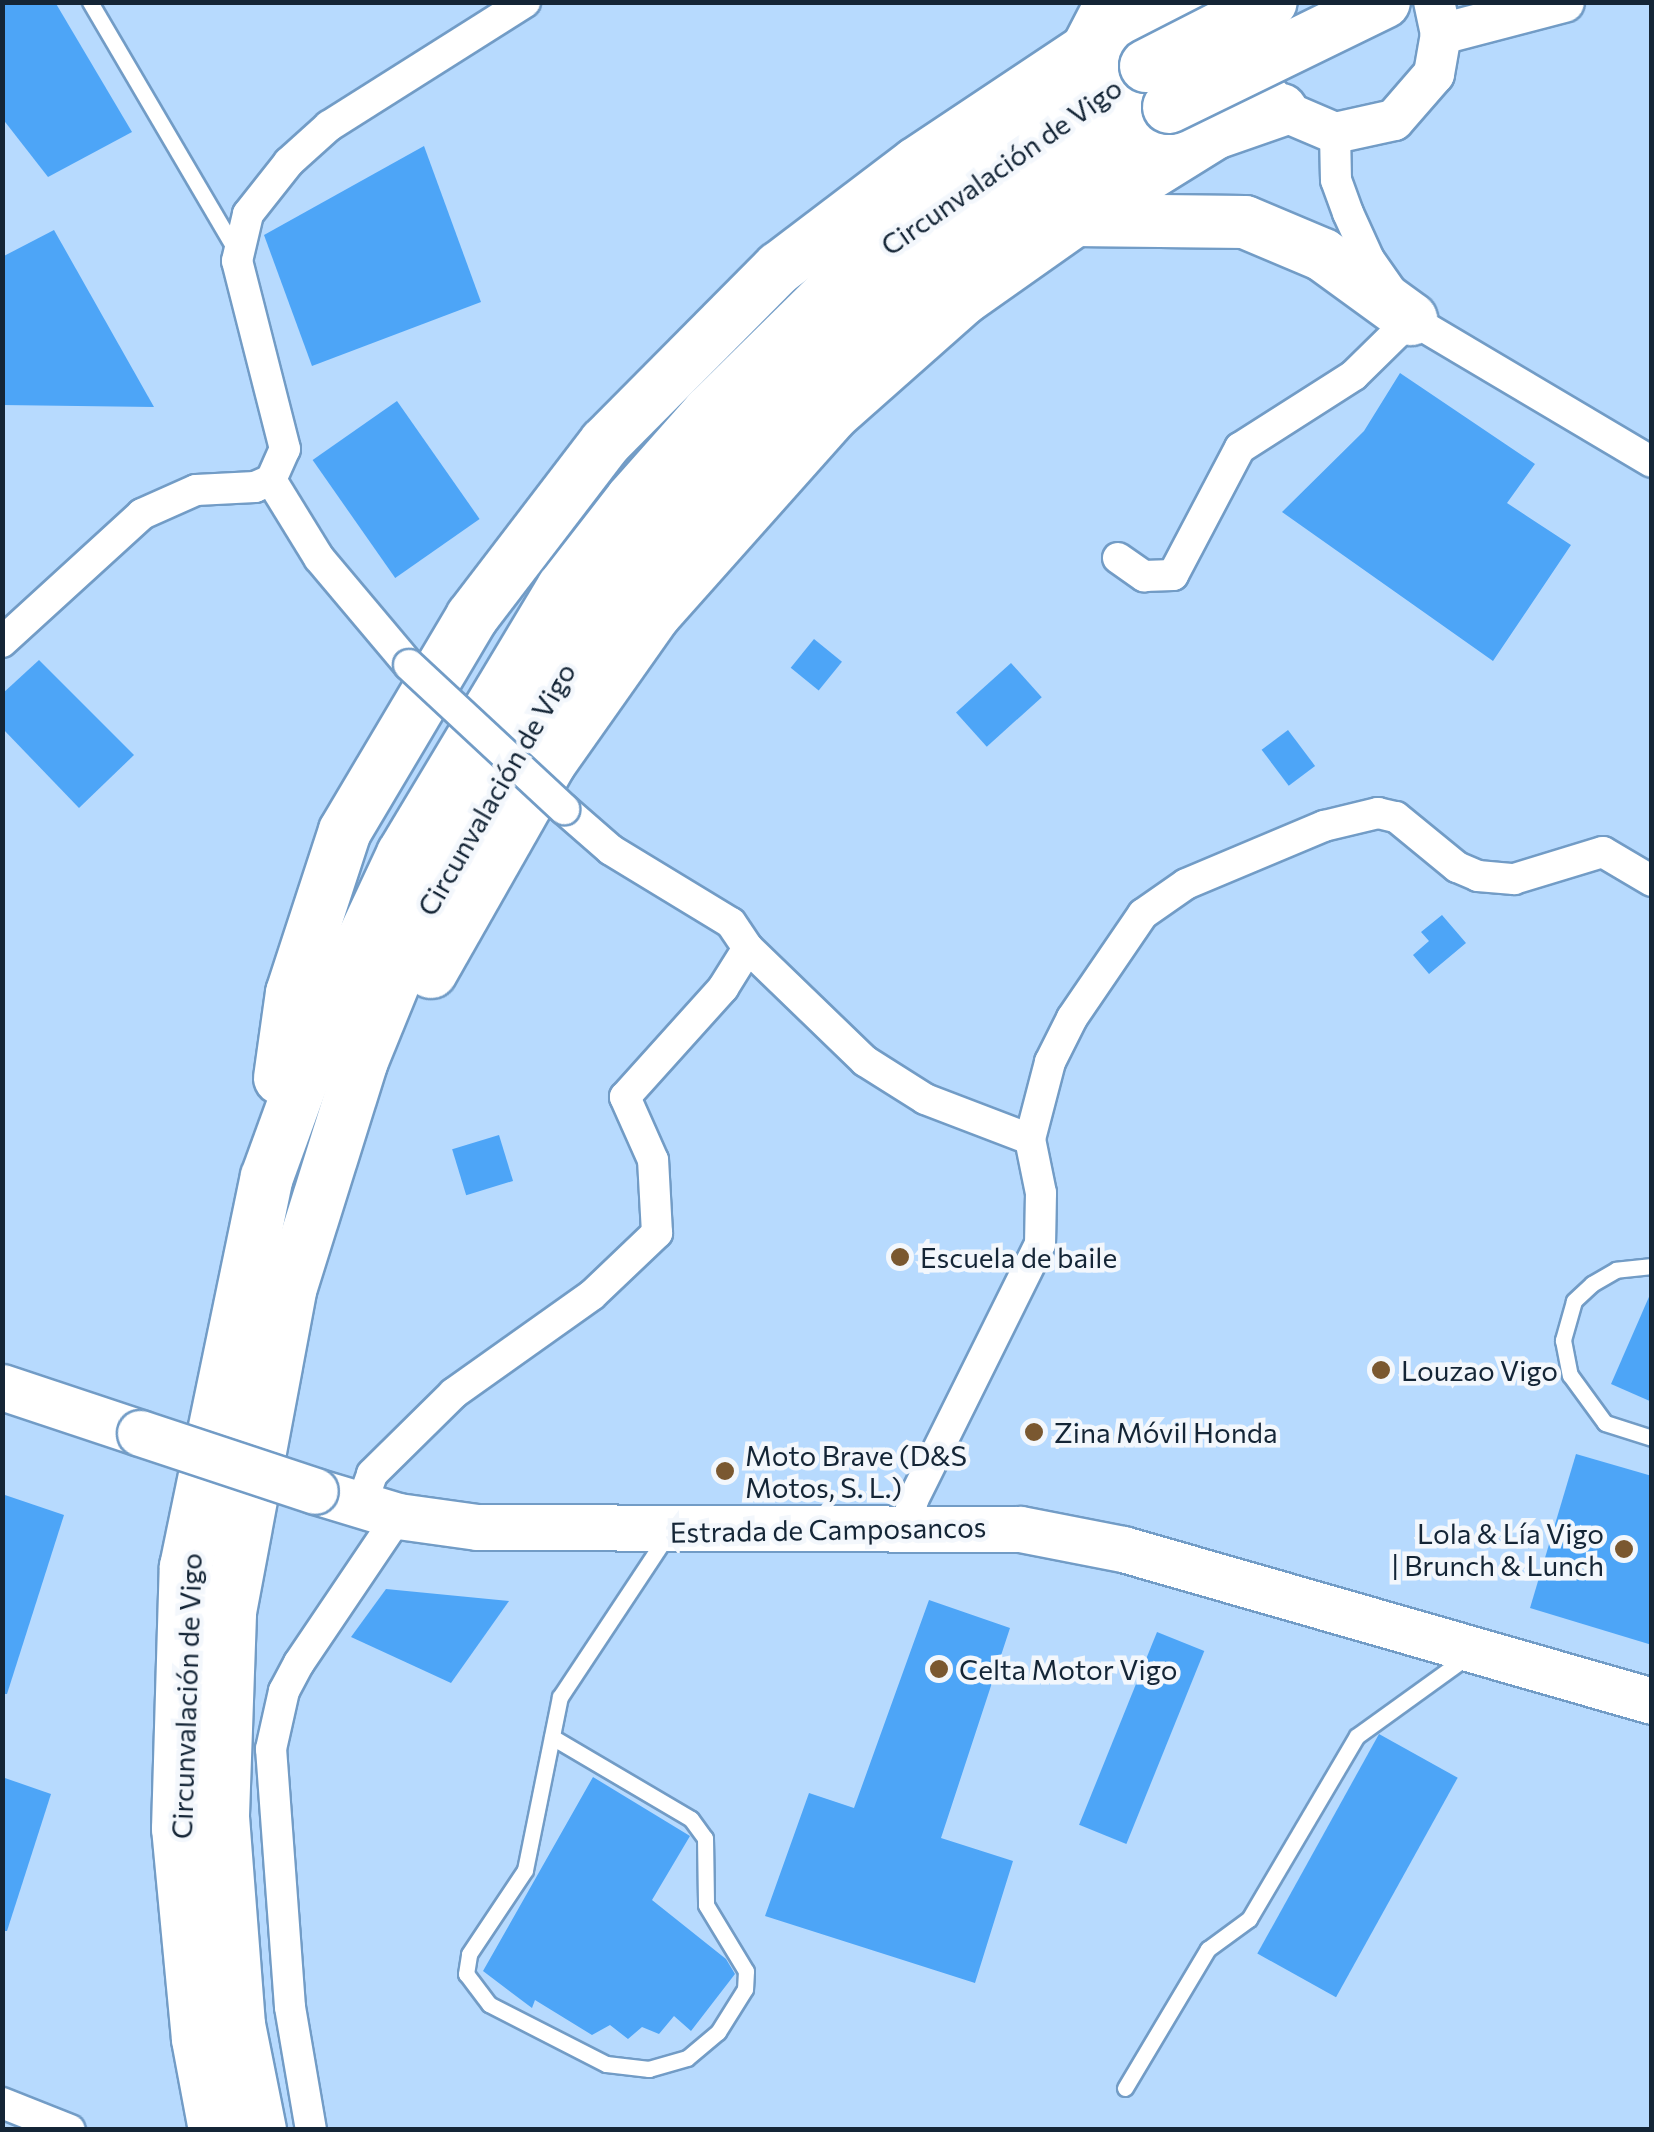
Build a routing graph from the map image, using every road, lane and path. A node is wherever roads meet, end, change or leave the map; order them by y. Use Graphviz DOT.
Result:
graph roads {
  1 [pos="90,2"];
  2 [pos="524,2"];
  3 [pos="1112,2"];
  4 [pos="1207,2"];
  5 [pos="1254,2"];
  6 [pos="1270,2"];
  7 [pos="1384,2"];
  8 [pos="1564,2"];
  9 [pos="1438,18"];
  10 [pos="1087,50"];
  11 [pos="1158,86"];
  12 [pos="1281,110"];
  13 [pos="1335,133"];
  14 [pos="1075,220"];
  15 [pos="238,254"];
  16 [pos="1412,320"];
  17 [pos="1652,462"];
  18 [pos="271,480"];
  19 [pos="1118,558"];
  20 [pos="2,642"];
  21 [pos="1652,881"];
  22 [pos="748,948"];
  23 [pos="1030,1139"];
  24 [pos="267,1177"];
  25 [pos="1652,1266"];
  26 [pos="290,1287"];
  27 [pos="2,1386"];
  28 [pos="1652,1438"];
  29 [pos="379,1510"];
  30 [pos="907,1524"];
  31 [pos="670,1531"];
  32 [pos="1475,1650"];
  33 [pos="1652,1701"];
  34 [pos="552,1737"];
  35 [pos="1125,2088"];
  36 [pos="2,2103"];
  37 [pos="70,2130"];
  38 [pos="215,2130"];
  39 [pos="260,2130"];
  40 [pos="312,2130"];
  1 -- 15 [label="lane"];
  2 -- 15 [label="street"];
  3 -- 10 [label="highway"];
  4 -- 10 [label="highway"];
  5 -- 12 [label="main road"];
  6 -- 11 [label="highway, Circunvalación de Vigo, bridge"];
  7 -- 11 [label="highway, Circunvalación de Vigo, bridge"];
  8 -- 9 [label="main road"];
  9 -- 13 [label="main road"];
  10 -- 24 [label="highway"];
  11 -- 24 [label="highway, Circunvalación de Vigo"];
  11 -- 26 [label="highway, Circunvalación de Vigo"];
  12 -- 13 [label="main road"];
  12 -- 14 [label="highway"];
  13 -- 16 [label="street"];
  14 -- 16 [label="highway"];
  14 -- 26 [label="highway"];
  15 -- 18 [label="street"];
  16 -- 17 [label="street"];
  16 -- 19 [label="street"];
  18 -- 20 [label="street"];
  18 -- 22 [label="street, bridge"];
  21 -- 23 [label="street"];
  22 -- 23 [label="street"];
  22 -- 29 [label="street"];
  23 -- 30 [label="street"];
  24 -- 38 [label="highway, Circunvalación de Vigo"];
  25 -- 28 [label="lane"];
  26 -- 39 [label="highway, Circunvalación de Vigo"];
  27 -- 29 [label="main road, Estrada de Camposancos, bridge"];
  29 -- 31 [label="main road, Estrada de Camposancos"];
  29 -- 40 [label="street"];
  30 -- 31 [label="main road, Estrada de Camposancos"];
  30 -- 32 [label="main road, Estrada de Camposancos"];
  31 -- 34 [label="lane"];
  32 -- 33 [label="main road, Estrada de Camposancos"];
  32 -- 35 [label="lane"];
  34 -- 34 [label="lane"];
  36 -- 37 [label="street"];
}
